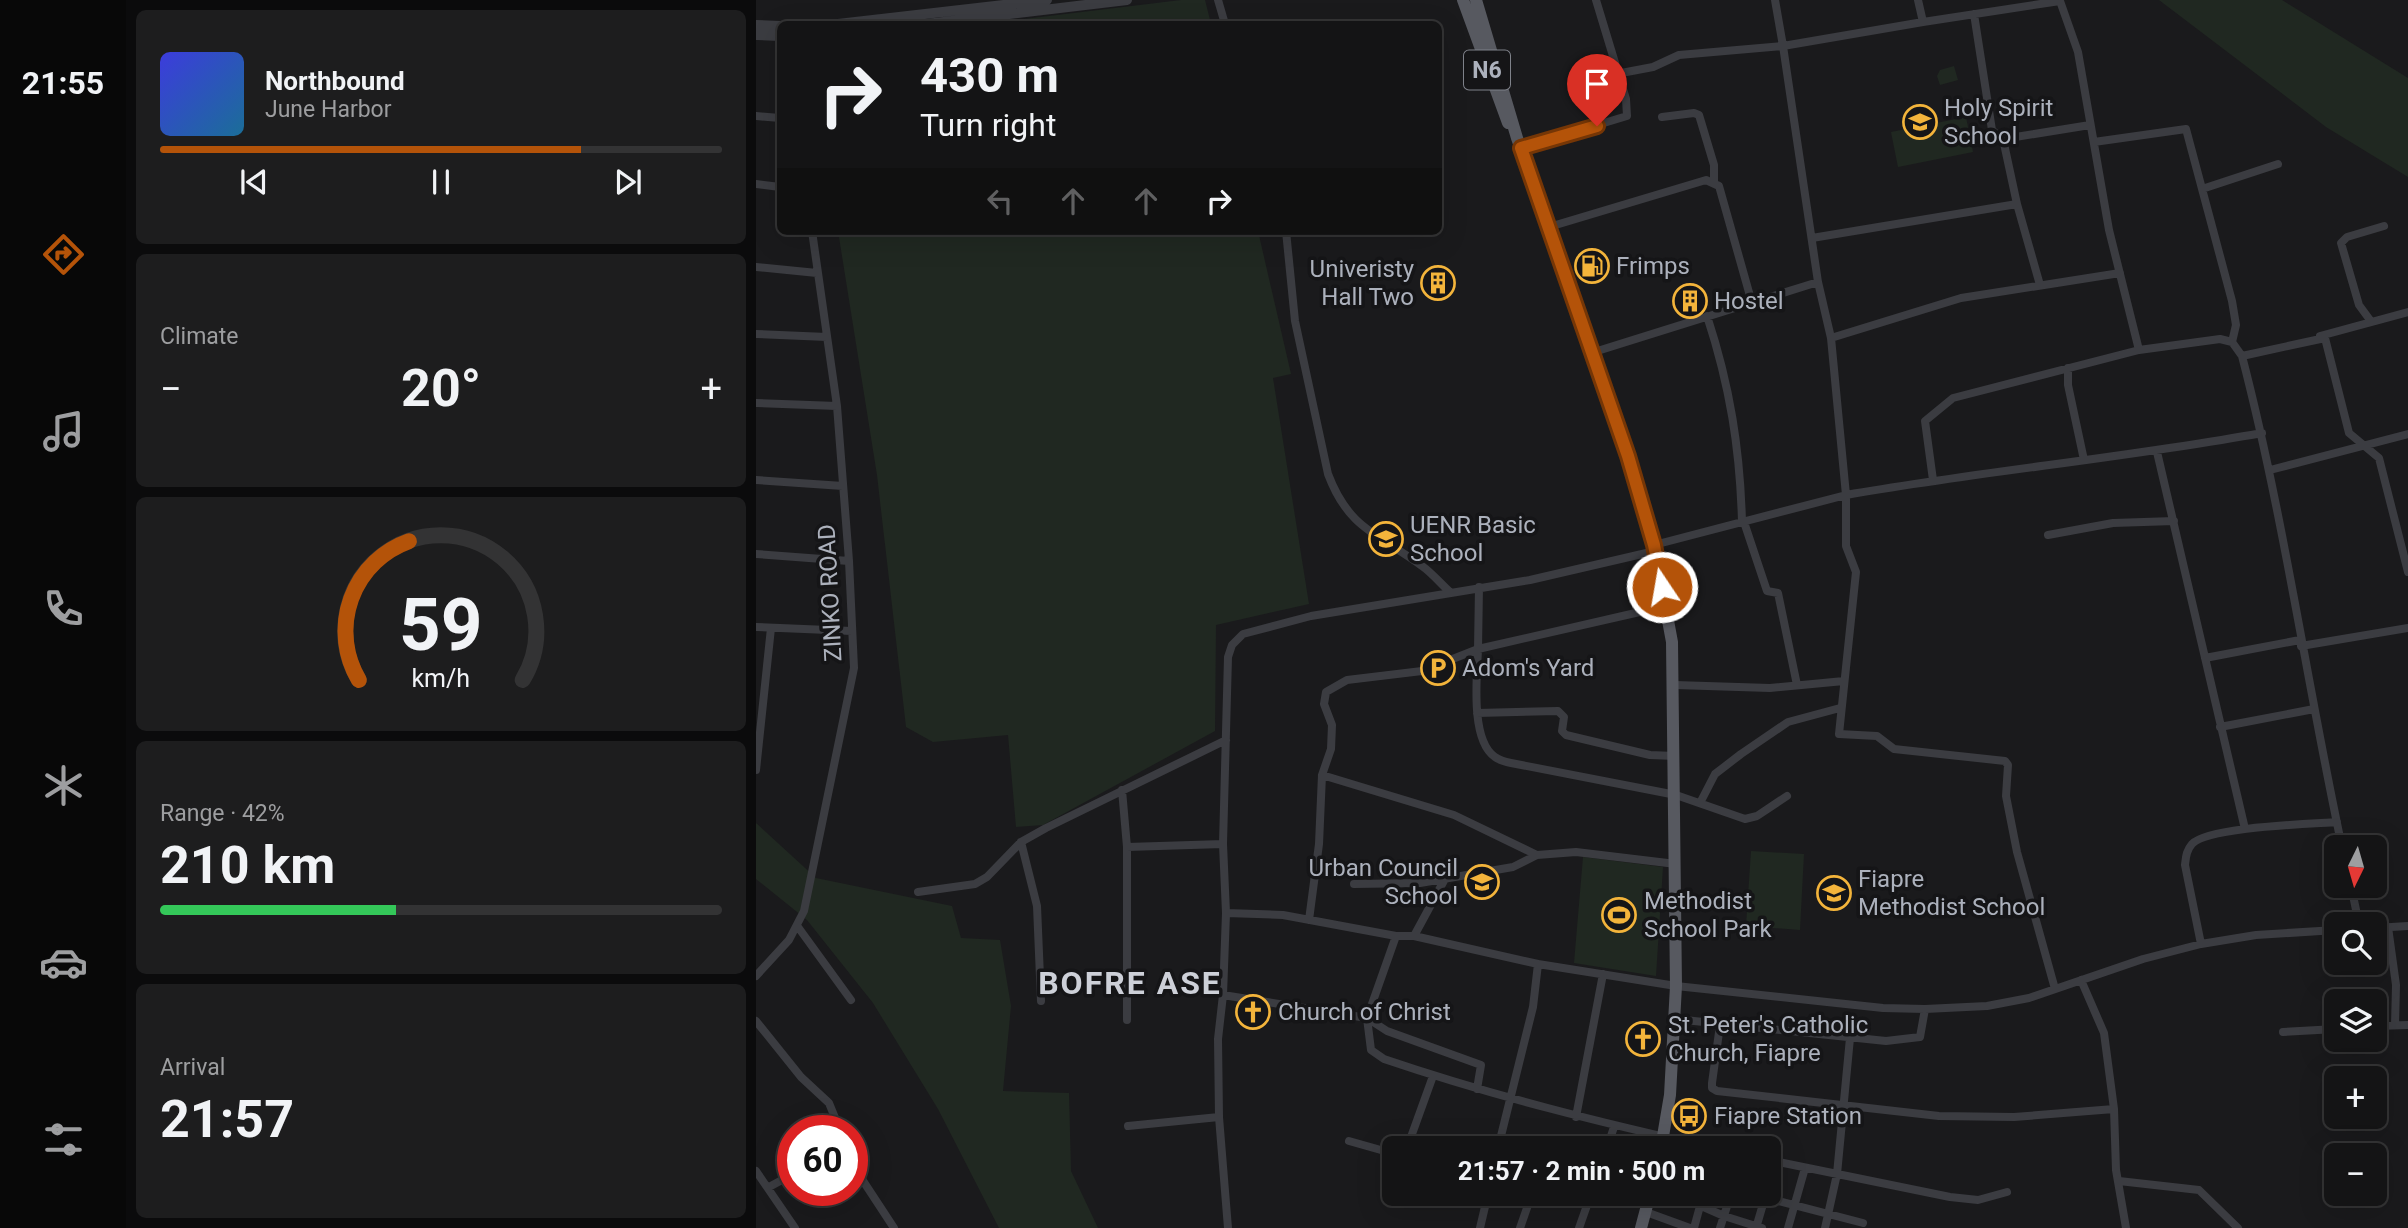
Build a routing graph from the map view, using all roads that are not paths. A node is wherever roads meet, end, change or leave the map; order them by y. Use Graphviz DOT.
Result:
graph roads {
  1 [pos="1047,0"];
  2 [pos="1128,0"];
  3 [pos="1218,0"];
  4 [pos="1463,0"];
  5 [pos="1476,0"];
  6 [pos="1596,0"];
  7 [pos="1775,0"];
  8 [pos="1918,0"];
  9 [pos="1111,1"];
  10 [pos="2060,1"];
  11 [pos="1097,2"];
  12 [pos="1974,14"];
  13 [pos="864,21"];
  14 [pos="950,21"];
  15 [pos="1224,21"];
  16 [pos="1923,22"];
  17 [pos="756,25"];
  18 [pos="777,26"];
  19 [pos="756,35"];
  20 [pos="777,36"];
  21 [pos="1783,46"];
  22 [pos="1616,75"];
  23 [pos="756,116"];
  24 [pos="1662,117"];
  25 [pos="777,118"];
  26 [pos="2090,125"];
  27 [pos="2003,139"];
  28 [pos="2094,142"];
  29 [pos="1519,143"];
  30 [pos="2278,164"];
  31 [pos="1714,181"];
  32 [pos="756,184"];
  33 [pos="777,187"];
  34 [pos="2202,189"];
  35 [pos="2017,204"];
  36 [pos="2384,226"];
  37 [pos="1549,227"];
  38 [pos="812,235"];
  39 [pos="1286,235"];
  40 [pos="1812,238"];
  41 [pos="756,267"];
  42 [pos="817,273"];
  43 [pos="2120,273"];
  44 [pos="1818,282"];
  45 [pos="2040,285"];
  46 [pos="1752,303"];
  47 [pos="2408,312"];
  48 [pos="1707,316"];
  49 [pos="2370,320"];
  50 [pos="756,334"];
  51 [pos="827,337"];
  52 [pos="1831,338"];
  53 [pos="2232,342"];
  54 [pos="2139,350"];
  55 [pos="1591,353"];
  56 [pos="2242,356"];
  57 [pos="2068,368"];
  58 [pos="756,403"];
  59 [pos="837,406"];
  60 [pos="2262,433"];
  61 [pos="2408,434"];
  62 [pos="2364,444"];
  63 [pos="2157,452"];
  64 [pos="2084,460"];
  65 [pos="2270,470"];
  66 [pos="756,480"];
  67 [pos="1933,480"];
  68 [pos="843,486"];
  69 [pos="1846,495"];
  70 [pos="2174,521"];
  71 [pos="1743,522"];
  72 [pos="2048,535"];
  73 [pos="1654,548"];
  74 [pos="756,554"];
  75 [pos="849,561"];
  76 [pos="2408,572"];
  77 [pos="1479,587"];
  78 [pos="1450,592"];
  79 [pos="1666,606"];
  80 [pos="756,627"];
  81 [pos="771,628"];
  82 [pos="2408,628"];
  83 [pos="852,631"];
  84 [pos="2300,643"];
  85 [pos="1478,649"];
  86 [pos="2205,658"];
  87 [pos="1844,681"];
  88 [pos="1675,685"];
  89 [pos="1797,685"];
  90 [pos="1840,708"];
  91 [pos="2314,709"];
  92 [pos="1477,713"];
  93 [pos="2220,727"];
  94 [pos="1226,740"];
  95 [pos="1675,756"];
  96 [pos="756,770"];
  97 [pos="1322,775"];
  98 [pos="1122,790"];
  99 [pos="1676,795"];
  100 [pos="1787,796"];
  101 [pos="1700,803"];
  102 [pos="2337,822"];
  103 [pos="2245,829"];
  104 [pos="2340,835"];
  105 [pos="1021,842"];
  106 [pos="1223,844"];
  107 [pos="1127,847"];
  108 [pos="1537,855"];
  109 [pos="1676,864"];
  110 [pos="1446,877"];
  111 [pos="1354,884"];
  112 [pos="918,892"];
  113 [pos="1226,913"];
  114 [pos="1309,920"];
  115 [pos="2408,926"];
  116 [pos="798,927"];
  117 [pos="2388,927"];
  118 [pos="2324,931"];
  119 [pos="1396,936"];
  120 [pos="1414,936"];
  121 [pos="2201,944"];
  122 [pos="1538,964"];
  123 [pos="1603,974"];
  124 [pos="756,976"];
  125 [pos="2081,980"];
  126 [pos="1676,986"];
  127 [pos="2055,989"];
  128 [pos="1223,995"];
  129 [pos="850,1000"];
  130 [pos="1041,1001"];
  131 [pos="1925,1009"];
  132 [pos="1367,1018"];
  133 [pos="1675,1019"];
  134 [pos="1127,1020"];
  135 [pos="756,1021"];
  136 [pos="1720,1025"];
  137 [pos="2387,1025"];
  138 [pos="2395,1025"];
  139 [pos="2408,1025"];
  140 [pos="2324,1030"];
  141 [pos="2283,1032"];
  142 [pos="1850,1038"];
  143 [pos="1433,1076"];
  144 [pos="1477,1089"];
  145 [pos="1510,1099"];
  146 [pos="1843,1107"];
  147 [pos="2114,1109"];
  148 [pos="834,1115"];
  149 [pos="1219,1117"];
  150 [pos="1576,1117"];
  151 [pos="1128,1126"];
  152 [pos="1614,1127"];
  153 [pos="1411,1136"];
  154 [pos="1501,1136"];
  155 [pos="1611,1136"];
  156 [pos="1643,1136"];
  157 [pos="1664,1136"];
  158 [pos="1349,1141"];
  159 [pos="1382,1150"];
  160 [pos="1781,1163"];
  161 [pos="1805,1168"];
  162 [pos="756,1171"];
  163 [pos="1837,1174"];
  164 [pos="2119,1181"];
  165 [pos="777,1183"];
  166 [pos="769,1187"];
  167 [pos="868,1188"];
  168 [pos="2007,1192"];
  169 [pos="1781,1201"];
  170 [pos="1485,1206"];
  171 [pos="1528,1206"];
  172 [pos="1587,1206"];
  173 [pos="1647,1206"];
  174 [pos="1700,1206"];
  175 [pos="1727,1206"];
  176 [pos="1763,1206"];
  177 [pos="1795,1206"];
  178 [pos="1646,1212"];
  179 [pos="1827,1215"];
  180 [pos="1724,1216"];
  181 [pos="1863,1223"];
  182 [pos="1669,1224"];
  183 [pos="1758,1227"];
  184 [pos="795,1228"];
  185 [pos="894,1228"];
  186 [pos="1228,1228"];
  187 [pos="1480,1228"];
  188 [pos="1520,1228"];
  189 [pos="1579,1228"];
  190 [pos="1641,1228"];
  191 [pos="1692,1228"];
  192 [pos="1720,1228"];
  193 [pos="1788,1228"];
  194 [pos="1825,1228"];
  195 [pos="2126,1228"];
  196 [pos="2238,1228"];
  1 -- 13 [label="street"];
  2 -- 9 [label="street"];
  3 -- 15 [label="street"];
  4 -- 29 [label="main road, N6"];
  5 -- 29 [label="main road, N6"];
  6 -- 22 [label="street"];
  7 -- 21 [label="street"];
  8 -- 16 [label="street"];
  9 -- 11 [label="street"];
  10 -- 12 [label="street"];
  10 -- 26 [label="street"];
  11 -- 14 [label="street"];
  12 -- 16 [label="street"];
  12 -- 27 [label="street"];
  16 -- 21 [label="street"];
  17 -- 18 [label="street"];
  19 -- 20 [label="street"];
  21 -- 22 [label="street"];
  21 -- 40 [label="street"];
  22 -- 29 [label="street"];
  23 -- 25 [label="street"];
  24 -- 31 [label="street"];
  26 -- 27 [label="street"];
  26 -- 28 [label="street"];
  27 -- 35 [label="street"];
  28 -- 34 [label="street"];
  28 -- 43 [label="street"];
  29 -- 37 [label="main road, N6"];
  30 -- 34 [label="street"];
  31 -- 37 [label="street"];
  31 -- 46 [label="street"];
  32 -- 33 [label="street"];
  34 -- 53 [label="street"];
  35 -- 40 [label="street"];
  35 -- 45 [label="street"];
  36 -- 49 [label="street"];
  37 -- 55 [label="main road, N6"];
  38 -- 42 [label="street, ZINKO ROAD"];
  39 -- 78 [label="street"];
  40 -- 44 [label="street"];
  41 -- 42 [label="street"];
  42 -- 51 [label="street, ZINKO ROAD"];
  43 -- 45 [label="street"];
  43 -- 54 [label="street"];
  44 -- 46 [label="street"];
  44 -- 52 [label="street"];
  45 -- 52 [label="street"];
  46 -- 48 [label="street"];
  47 -- 49 [label="street"];
  48 -- 55 [label="street"];
  48 -- 71 [label="street"];
  49 -- 56 [label="street"];
  50 -- 51 [label="street"];
  51 -- 59 [label="street, ZINKO ROAD"];
  52 -- 69 [label="street"];
  53 -- 54 [label="street"];
  53 -- 56 [label="street"];
  54 -- 57 [label="street"];
  55 -- 73 [label="main road, N6"];
  56 -- 60 [label="street"];
  56 -- 62 [label="street"];
  57 -- 64 [label="street"];
  57 -- 67 [label="street"];
  58 -- 59 [label="street"];
  59 -- 68 [label="street, ZINKO ROAD"];
  60 -- 63 [label="street"];
  60 -- 65 [label="street"];
  61 -- 62 [label="street"];
  62 -- 65 [label="street"];
  62 -- 76 [label="street"];
  63 -- 64 [label="street"];
  63 -- 70 [label="street"];
  64 -- 67 [label="street"];
  65 -- 84 [label="street"];
  66 -- 68 [label="street"];
  67 -- 69 [label="street"];
  68 -- 75 [label="street, ZINKO ROAD"];
  69 -- 71 [label="street"];
  69 -- 87 [label="street"];
  70 -- 72 [label="street"];
  70 -- 86 [label="street"];
  71 -- 73 [label="street"];
  71 -- 89 [label="street"];
  73 -- 77 [label="street"];
  73 -- 79 [label="main road, N6"];
  74 -- 75 [label="street"];
  75 -- 83 [label="street, ZINKO ROAD"];
  77 -- 78 [label="street"];
  77 -- 85 [label="street"];
  78 -- 94 [label="street"];
  79 -- 85 [label="street"];
  79 -- 88 [label="main road, N6"];
  80 -- 81 [label="street"];
  81 -- 83 [label="street"];
  81 -- 96 [label="street"];
  82 -- 84 [label="street"];
  83 -- 116 [label="street, ZINKO ROAD"];
  84 -- 86 [label="street"];
  84 -- 91 [label="street"];
  85 -- 92 [label="street"];
  85 -- 97 [label="street"];
  86 -- 93 [label="street"];
  87 -- 89 [label="street"];
  87 -- 90 [label="street"];
  88 -- 89 [label="street"];
  88 -- 95 [label="main road, N6"];
  90 -- 101 [label="street"];
  90 -- 127 [label="street"];
  91 -- 93 [label="street"];
  91 -- 102 [label="street"];
  92 -- 95 [label="street"];
  92 -- 99 [label="street"];
  93 -- 103 [label="street"];
  94 -- 98 [label="street"];
  94 -- 106 [label="street"];
  95 -- 99 [label="main road, N6"];
  97 -- 108 [label="street"];
  97 -- 114 [label="street"];
  98 -- 105 [label="street"];
  98 -- 107 [label="street"];
  99 -- 101 [label="street"];
  99 -- 109 [label="main road, N6"];
  100 -- 101 [label="street"];
  102 -- 103 [label="street"];
  102 -- 104 [label="street"];
  103 -- 121 [label="street"];
  105 -- 112 [label="street"];
  105 -- 130 [label="street"];
  106 -- 107 [label="street"];
  106 -- 113 [label="street"];
  107 -- 134 [label="street"];
  108 -- 109 [label="street"];
  108 -- 110 [label="street"];
  109 -- 126 [label="main road, N6"];
  110 -- 111 [label="street"];
  110 -- 120 [label="street"];
  113 -- 114 [label="street"];
  113 -- 128 [label="street"];
  114 -- 119 [label="street"];
  115 -- 117 [label="street"];
  116 -- 124 [label="street, ZINKO ROAD"];
  116 -- 129 [label="street"];
  117 -- 138 [label="street"];
  118 -- 121 [label="street"];
  119 -- 120 [label="street"];
  119 -- 132 [label="street"];
  120 -- 122 [label="street"];
  121 -- 125 [label="street"];
  122 -- 123 [label="street"];
  122 -- 145 [label="street"];
  123 -- 126 [label="street"];
  123 -- 150 [label="street"];
  125 -- 127 [label="street"];
  125 -- 147 [label="street"];
  126 -- 131 [label="street"];
  126 -- 133 [label="main road, N6"];
  127 -- 131 [label="street"];
  128 -- 132 [label="street"];
  128 -- 149 [label="street"];
  131 -- 142 [label="street"];
  132 -- 143 [label="street"];
  132 -- 144 [label="street"];
  133 -- 136 [label="street"];
  133 -- 157 [label="main road, N6"];
  135 -- 148 [label="street"];
  136 -- 142 [label="street"];
  136 -- 146 [label="street"];
  137 -- 138 [label="street"];
  138 -- 139 [label="street"];
  140 -- 141 [label="street"];
  142 -- 146 [label="street"];
  143 -- 144 [label="street"];
  143 -- 153 [label="street"];
  144 -- 145 [label="street"];
  145 -- 150 [label="street"];
  145 -- 154 [label="street"];
  146 -- 147 [label="street"];
  146 -- 163 [label="street"];
  147 -- 164 [label="street"];
  149 -- 151 [label="street"];
  149 -- 186 [label="street"];
  150 -- 152 [label="street"];
  152 -- 155 [label="street"];
  152 -- 156 [label="street"];
  158 -- 159 [label="street"];
  160 -- 161 [label="street"];
  161 -- 163 [label="street"];
  161 -- 177 [label="street"];
  162 -- 166 [label="street"];
  163 -- 168 [label="street"];
  163 -- 179 [label="street"];
  164 -- 195 [label="street"];
  164 -- 196 [label="street"];
  165 -- 166 [label="street"];
  166 -- 184 [label="street"];
  167 -- 185 [label="street"];
  169 -- 177 [label="street"];
  170 -- 187 [label="street"];
  171 -- 188 [label="street"];
  172 -- 189 [label="street"];
  173 -- 178 [label="main road"];
  174 -- 180 [label="street"];
  174 -- 191 [label="street"];
  175 -- 180 [label="street"];
  176 -- 183 [label="street"];
  177 -- 179 [label="street"];
  177 -- 193 [label="street"];
  178 -- 182 [label="street"];
  178 -- 190 [label="main road"];
  179 -- 181 [label="street"];
  179 -- 194 [label="street"];
  180 -- 183 [label="street"];
  180 -- 192 [label="street"];
  182 -- 191 [label="street"];
}
